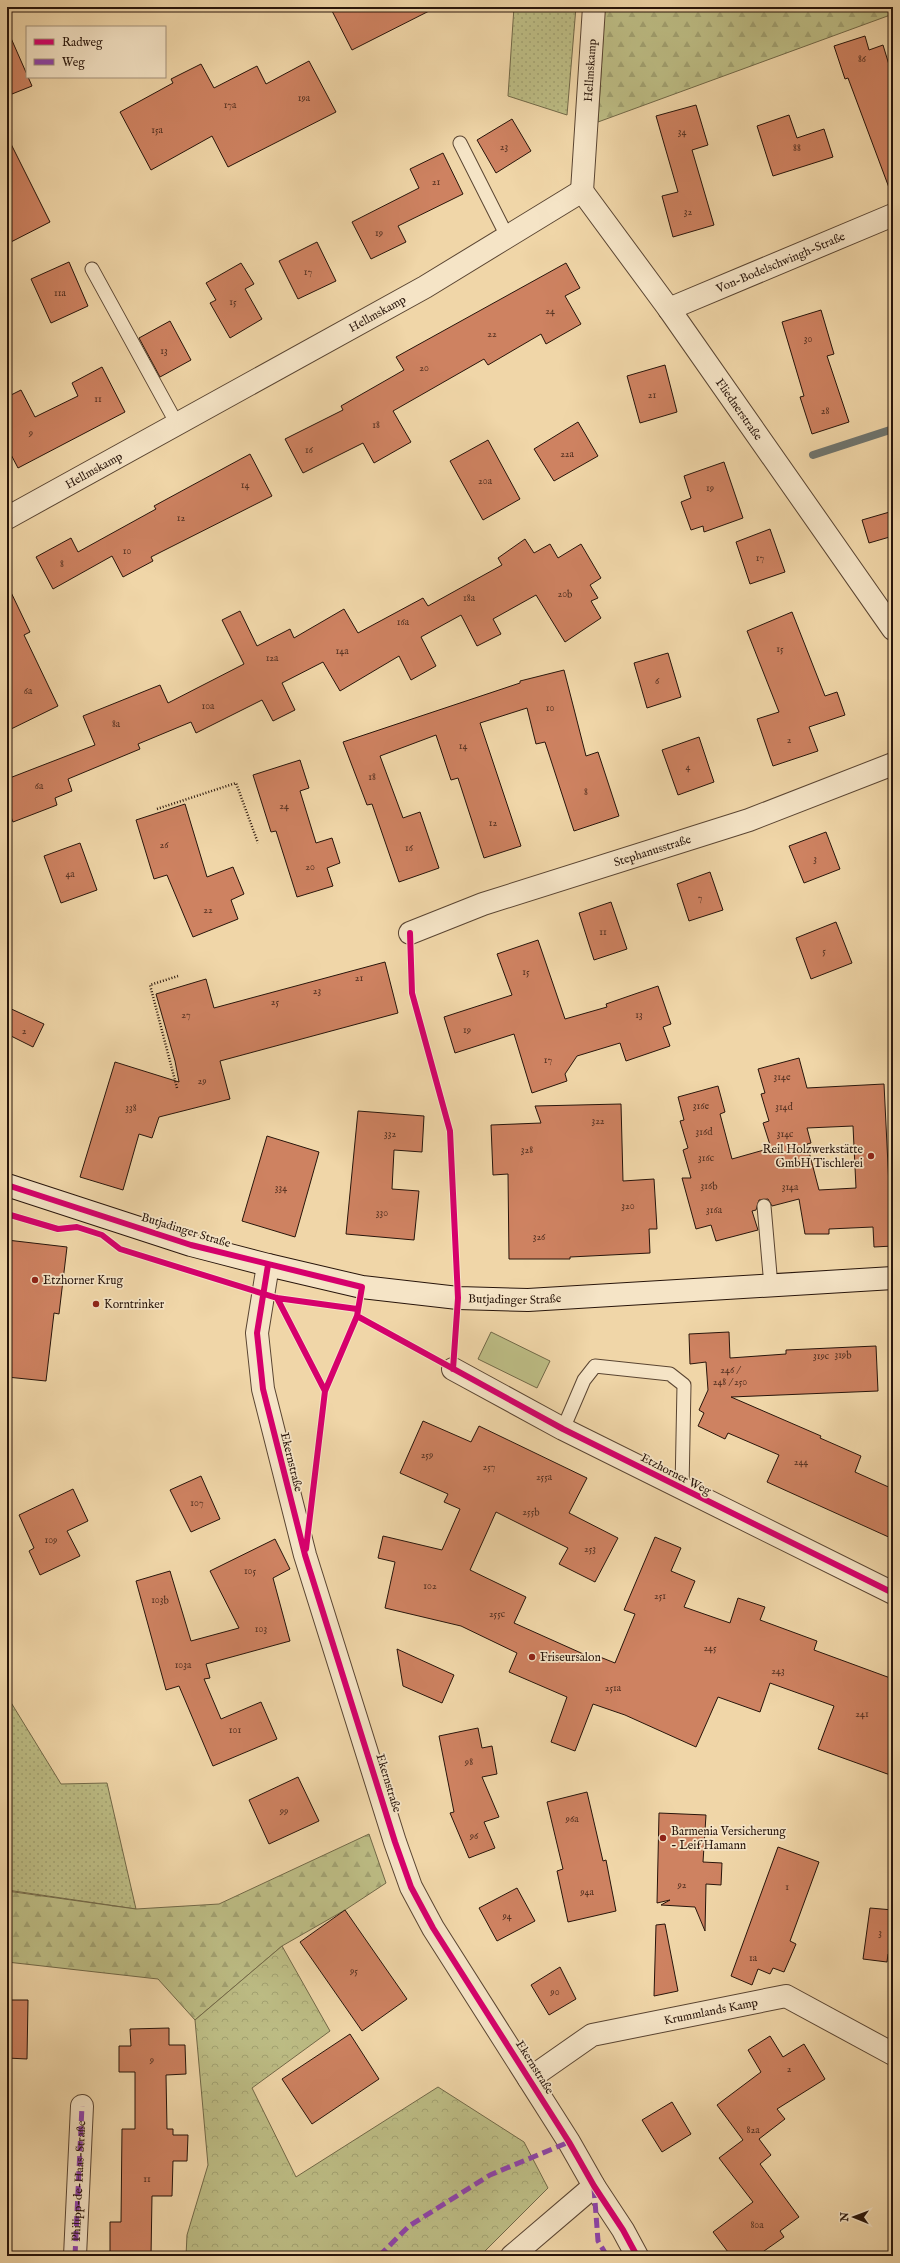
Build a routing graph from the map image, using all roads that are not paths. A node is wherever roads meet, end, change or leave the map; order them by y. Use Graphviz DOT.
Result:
graph roads {
  1 [pos="594,7"];
  2 [pos="460,143"];
  3 [pos="582,191"];
  4 [pos="893,215"];
  5 [pos="508,238"];
  6 [pos="92,270"];
  7 [pos="669,309"];
  8 [pos="177,424"];
  9 [pos="7,518"];
  10 [pos="893,629"];
  11 [pos="893,764"];
  12 [pos="410,933"];
  13 [pos="7,1185"];
  14 [pos="764,1206"];
  15 [pos="268,1265"];
  16 [pos="893,1278"];
  17 [pos="771,1286"];
  18 [pos="453,1368"];
  19 [pos="563,1429"];
  20 [pos="682,1489"];
  21 [pos="893,1593"];
  22 [pos="893,2054"];
  23 [pos="530,2079"];
  24 [pos="82,2106"];
  25 [pos="594,2186"];
  26 [pos="75,2256"];
  27 [pos="512,2256"];
  28 [pos="637,2256"];
  1 -- 3 [label="street, Hellmskamp"];
  2 -- 5 [label="lane"];
  3 -- 5 [label="street, Hellmskamp"];
  3 -- 7 [label="street, Fliednerstraße"];
  4 -- 7 [label="street, Von-Bodelschwingh-Straße"];
  5 -- 8 [label="street, Hellmskamp"];
  6 -- 8 [label="lane"];
  7 -- 10 [label="street, Fliednerstraße"];
  8 -- 9 [label="street, Hellmskamp"];
  11 -- 12 [label="street, Stephanusstraße"];
  13 -- 15 [label="street, Butjadinger Straße"];
  14 -- 17 [label="lane"];
  15 -- 17 [label="street, Butjadinger Straße"];
  15 -- 23 [label="street, Ekernstraße"];
  16 -- 17 [label="street, Butjadinger Straße"];
  18 -- 19 [label="street, Etzhorner Weg"];
  19 -- 20 [label="street, Etzhorner Weg"];
  19 -- 20 [label="lane"];
  20 -- 21 [label="street, Etzhorner Weg"];
  22 -- 23 [label="street, Krummlands Kamp"];
  23 -- 25 [label="street, Ekernstraße"];
  24 -- 26 [label="street, Philipp-de-Haas-Straße"];
  25 -- 27 [label="street"];
  25 -- 28 [label="street, Ekernstraße"];
}
